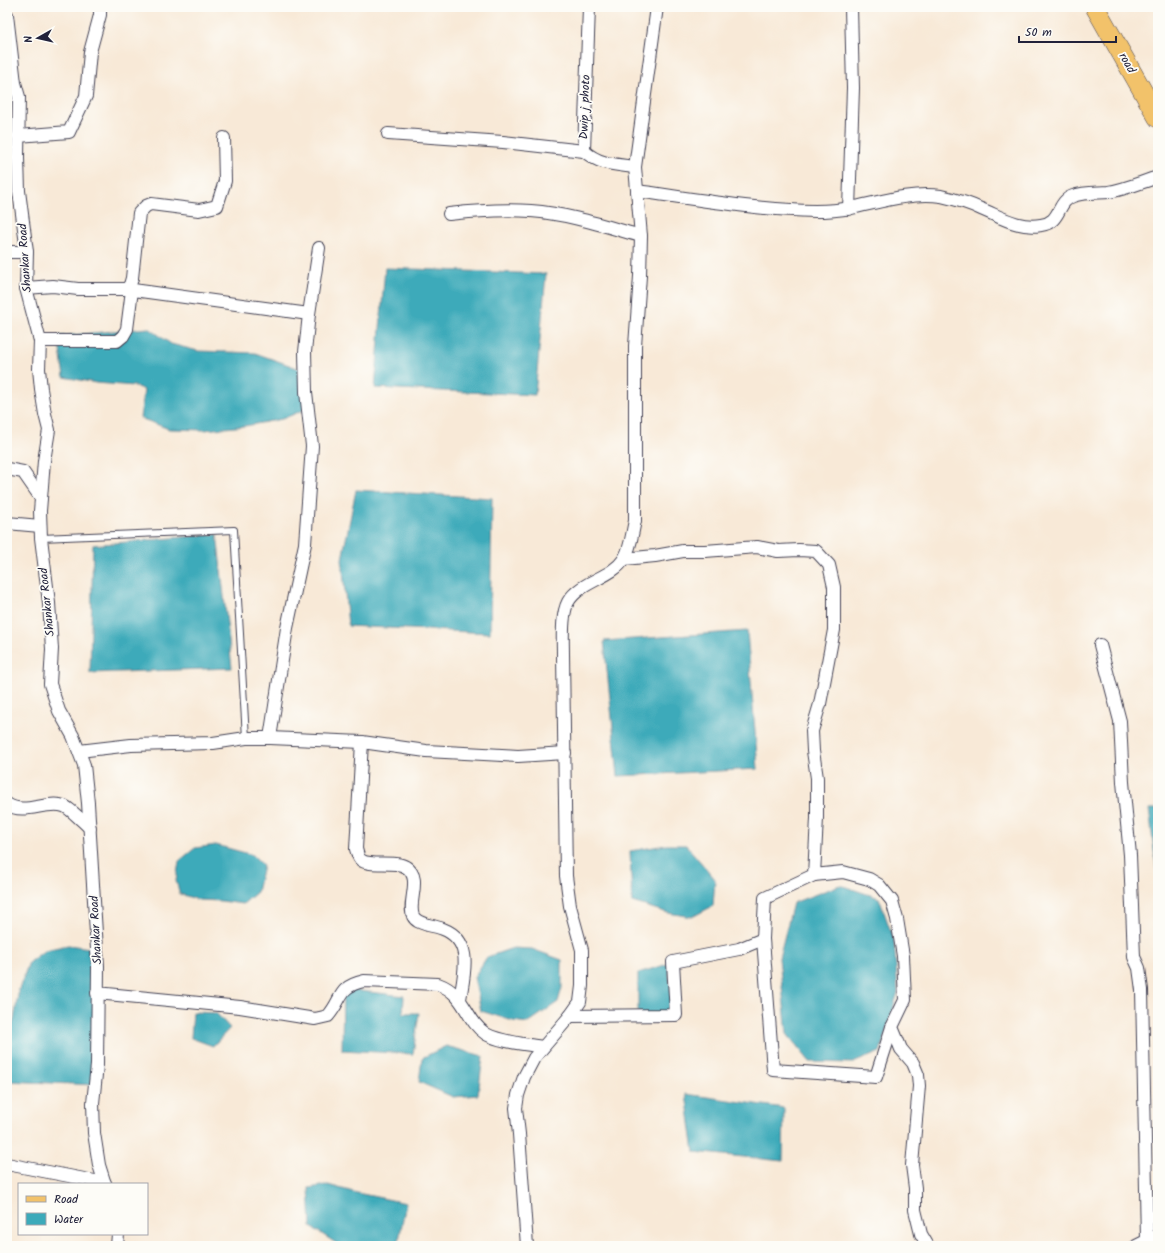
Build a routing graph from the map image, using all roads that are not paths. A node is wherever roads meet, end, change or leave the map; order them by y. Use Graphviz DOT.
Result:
graph roads {
  1 [pos="100,7"];
  2 [pos="589,7"];
  3 [pos="658,7"];
  4 [pos="851,7"];
  5 [pos="1095,7"];
  6 [pos="7,16"];
  7 [pos="1158,118"];
  8 [pos="388,134"];
  9 [pos="18,136"];
  10 [pos="224,138"];
  11 [pos="584,151"];
  12 [pos="635,167"];
  13 [pos="1158,177"];
  14 [pos="637,192"];
  15 [pos="849,208"];
  16 [pos="449,214"];
  17 [pos="642,236"];
  18 [pos="319,248"];
  19 [pos="7,252"];
  20 [pos="27,252"];
  21 [pos="26,288"];
  22 [pos="129,289"];
  23 [pos="308,314"];
  24 [pos="40,341"];
  25 [pos="7,469"];
  26 [pos="41,498"];
  27 [pos="7,524"];
  28 [pos="40,526"];
  29 [pos="41,538"];
  30 [pos="624,559"];
  31 [pos="1100,645"];
  32 [pos="246,738"];
  33 [pos="270,738"];
  34 [pos="362,742"];
  35 [pos="78,751"];
  36 [pos="565,753"];
  37 [pos="7,804"];
  38 [pos="90,828"];
  39 [pos="814,875"];
  40 [pos="763,939"];
  41 [pos="97,993"];
  42 [pos="460,999"];
  43 [pos="570,1016"];
  44 [pos="892,1027"];
  45 [pos="544,1047"];
  46 [pos="7,1164"];
  47 [pos="100,1183"];
  48 [pos="105,1183"];
  49 [pos="118,1235"];
  50 [pos="1158,1235"];
  51 [pos="1146,1240"];
  52 [pos="117,1246"];
  53 [pos="527,1246"];
  54 [pos="928,1246"];
  55 [pos="1136,1246"];
  1 -- 9 [label="street"];
  2 -- 11 [label="street, Dwip j photo"];
  3 -- 12 [label="street"];
  4 -- 15 [label="street"];
  5 -- 7 [label="main road, road"];
  6 -- 9 [label="street, Shankar Road"];
  8 -- 11 [label="street"];
  9 -- 20 [label="street, Shankar Road"];
  10 -- 22 [label="street"];
  11 -- 12 [label="street, Dwip j photo"];
  12 -- 14 [label="street"];
  13 -- 15 [label="street"];
  14 -- 15 [label="street"];
  14 -- 17 [label="street"];
  16 -- 17 [label="street"];
  17 -- 30 [label="street"];
  18 -- 23 [label="street"];
  19 -- 20 [label="street"];
  20 -- 21 [label="street, Shankar Road"];
  21 -- 22 [label="street"];
  21 -- 24 [label="street, Shankar Road"];
  22 -- 23 [label="street"];
  22 -- 24 [label="street"];
  23 -- 33 [label="street"];
  24 -- 26 [label="street, Shankar Road"];
  25 -- 26 [label="street"];
  26 -- 28 [label="street, Shankar Road"];
  27 -- 28 [label="street"];
  28 -- 29 [label="street, Shankar Road"];
  29 -- 32 [label="lane"];
  29 -- 35 [label="street, Shankar Road"];
  30 -- 36 [label="street"];
  30 -- 39 [label="street"];
  31 -- 51 [label="street"];
  32 -- 33 [label="street"];
  32 -- 35 [label="street"];
  33 -- 34 [label="street"];
  34 -- 36 [label="street"];
  34 -- 42 [label="street"];
  35 -- 38 [label="street, Shankar Road"];
  36 -- 43 [label="street"];
  37 -- 38 [label="street"];
  38 -- 41 [label="street, Shankar Road"];
  39 -- 40 [label="street"];
  39 -- 44 [label="street"];
  40 -- 43 [label="street"];
  40 -- 44 [label="street"];
  41 -- 42 [label="street"];
  41 -- 48 [label="street, Shankar Road"];
  42 -- 45 [label="street"];
  43 -- 45 [label="street"];
  44 -- 54 [label="street"];
  45 -- 53 [label="street"];
  46 -- 47 [label="street"];
  49 -- 52 [label="street"];
  50 -- 51 [label="street"];
  51 -- 55 [label="street"];
}
